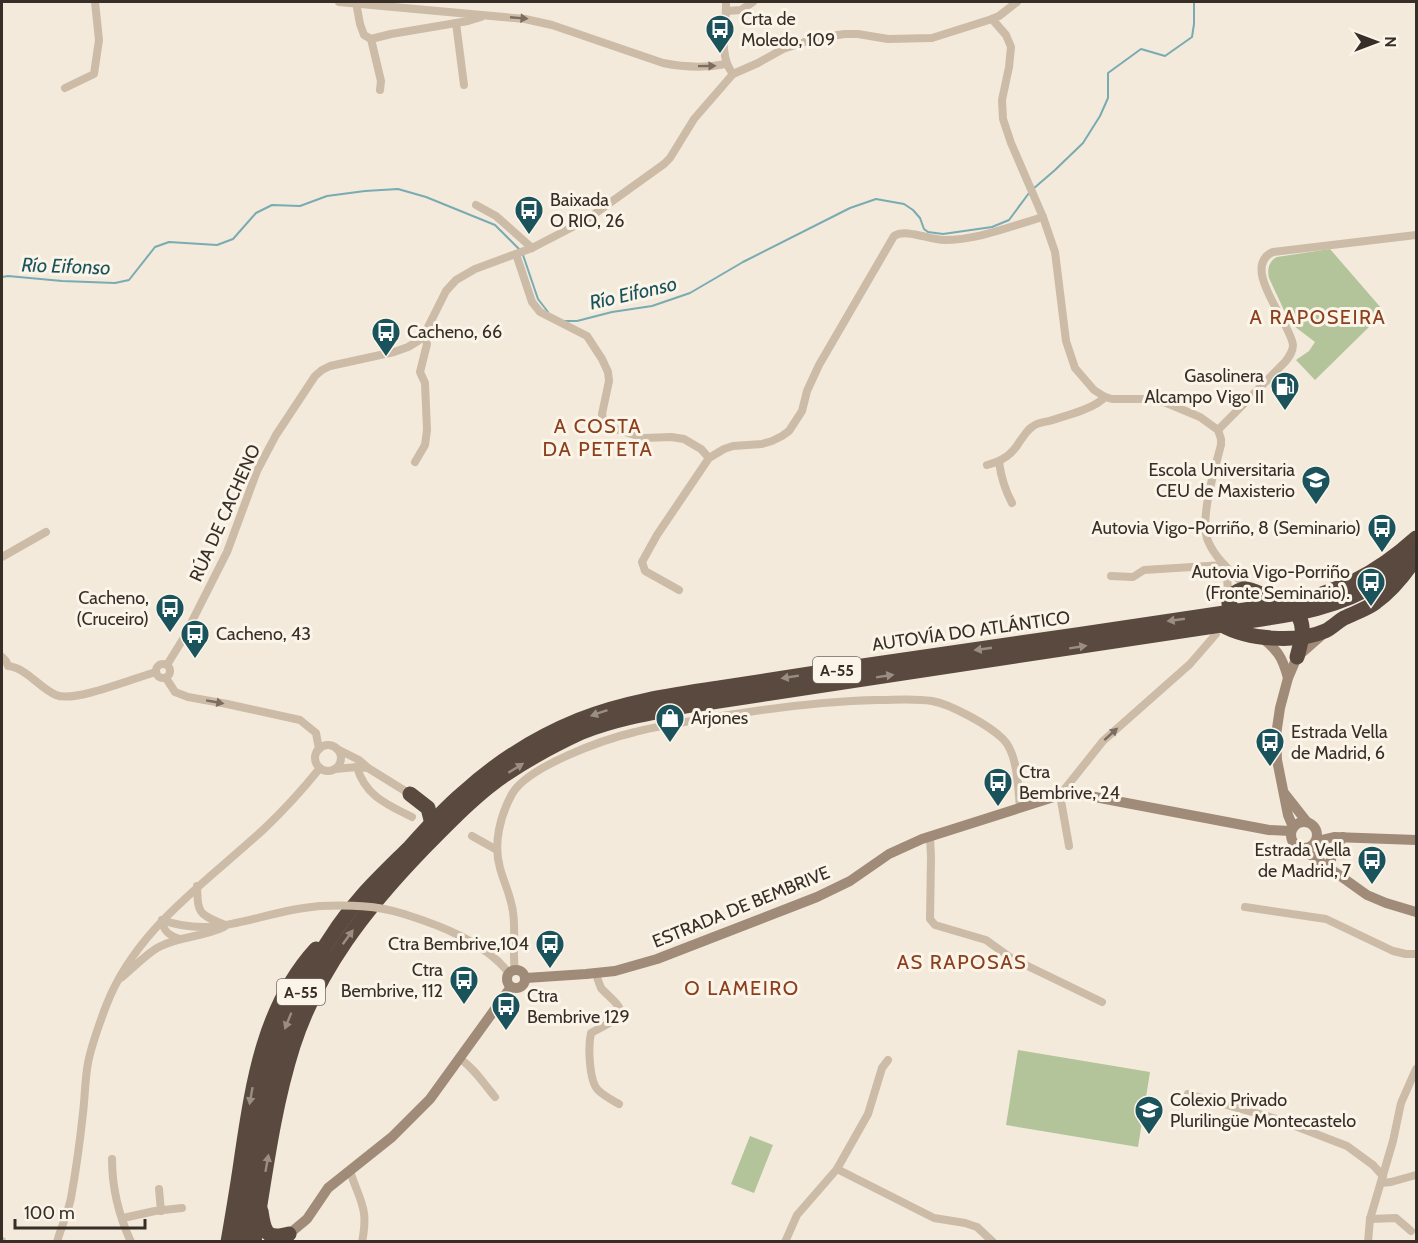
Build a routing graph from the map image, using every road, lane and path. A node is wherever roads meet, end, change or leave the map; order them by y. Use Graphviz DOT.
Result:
graph roads {
  1 [pos="95,2"];
  2 [pos="339,2"];
  3 [pos="356,2"];
  4 [pos="726,2"];
  5 [pos="753,2"];
  6 [pos="1017,2"];
  7 [pos="726,11"];
  8 [pos="485,16"];
  9 [pos="992,20"];
  10 [pos="456,23"];
  11 [pos="370,39"];
  12 [pos="726,64"];
  13 [pos="733,74"];
  14 [pos="464,85"];
  15 [pos="65,88"];
  16 [pos="380,90"];
  17 [pos="476,205"];
  18 [pos="1043,217"];
  19 [pos="1416,235"];
  20 [pos="532,248"];
  21 [pos="517,254"];
  22 [pos="424,335"];
  23 [pos="1105,397"];
  24 [pos="1218,430"];
  25 [pos="709,458"];
  26 [pos="416,462"];
  27 [pos="999,462"];
  28 [pos="987,465"];
  29 [pos="1012,503"];
  30 [pos="46,532"];
  31 [pos="1416,538"];
  32 [pos="1416,555"];
  33 [pos="2,557"];
  34 [pos="1225,567"];
  35 [pos="1111,576"];
  36 [pos="1248,588"];
  37 [pos="679,590"];
  38 [pos="1266,595"];
  39 [pos="1229,597"];
  40 [pos="1311,598"];
  41 [pos="1291,608"];
  42 [pos="1238,617"];
  43 [pos="1220,625"];
  44 [pos="1327,630"];
  45 [pos="1260,636"];
  46 [pos="1303,637"];
  47 [pos="2,657"];
  48 [pos="1297,657"];
  49 [pos="167,664"];
  50 [pos="5,667"];
  51 [pos="156,672"];
  52 [pos="166,678"];
  53 [pos="1287,678"];
  54 [pos="319,749"];
  55 [pos="337,749"];
  56 [pos="357,766"];
  57 [pos="320,768"];
  58 [pos="368,768"];
  59 [pos="334,769"];
  60 [pos="1284,792"];
  61 [pos="410,794"];
  62 [pos="1060,795"];
  63 [pos="1020,808"];
  64 [pos="1288,815"];
  65 [pos="412,817"];
  66 [pos="1307,822"];
  67 [pos="432,824"];
  68 [pos="1292,829"];
  69 [pos="1275,830"];
  70 [pos="472,836"];
  71 [pos="930,837"];
  72 [pos="1338,837"];
  73 [pos="1316,838"];
  74 [pos="1416,840"];
  75 [pos="1069,846"];
  76 [pos="1297,846"];
  77 [pos="497,850"];
  78 [pos="1333,867"];
  79 [pos="197,886"];
  80 [pos="1245,907"];
  81 [pos="1416,912"];
  82 [pos="162,920"];
  83 [pos="227,926"];
  84 [pos="333,936"];
  85 [pos="182,939"];
  86 [pos="1416,954"];
  87 [pos="512,972"];
  88 [pos="596,974"];
  89 [pos="526,978"];
  90 [pos="118,981"];
  91 [pos="511,987"];
  92 [pos="1102,1002"];
  93 [pos="459,1058"];
  94 [pos="888,1060"];
  95 [pos="1416,1069"];
  96 [pos="1188,1094"];
  97 [pos="495,1097"];
  98 [pos="619,1104"];
  99 [pos="112,1159"];
  100 [pos="837,1169"];
  101 [pos="350,1171"];
  102 [pos="1416,1175"];
  103 [pos="1382,1179"];
  104 [pos="159,1189"];
  105 [pos="260,1206"];
  106 [pos="182,1208"];
  107 [pos="161,1211"];
  108 [pos="123,1218"];
  109 [pos="1370,1219"];
  110 [pos="1411,1231"];
  111 [pos="285,1238"];
  112 [pos="57,1242"];
  113 [pos="132,1242"];
  114 [pos="228,1242"];
  115 [pos="241,1242"];
  116 [pos="254,1242"];
  117 [pos="362,1242"];
  118 [pos="785,1242"];
  119 [pos="993,1242"];
  120 [pos="1368,1242"];
  1 -- 15 [label="street"];
  2 -- 3 [label="street"];
  3 -- 8 [label="street"];
  3 -- 11 [label="street"];
  4 -- 7 [label="street"];
  5 -- 7 [label="street"];
  6 -- 9 [label="street"];
  7 -- 12 [label="street"];
  8 -- 10 [label="street"];
  8 -- 12 [label="street, one-way"];
  9 -- 13 [label="street"];
  9 -- 18 [label="street"];
  10 -- 11 [label="street"];
  10 -- 14 [label="street"];
  11 -- 16 [label="street"];
  12 -- 13 [label="street"];
  13 -- 20 [label="street"];
  17 -- 20 [label="street"];
  18 -- 23 [label="street"];
  18 -- 25 [label="street"];
  19 -- 24 [label="street"];
  20 -- 21 [label="street"];
  21 -- 22 [label="street"];
  21 -- 25 [label="street"];
  22 -- 26 [label="street"];
  22 -- 49 [label="street, RÚA DE CACHENO"];
  23 -- 24 [label="street"];
  23 -- 27 [label="street"];
  24 -- 34 [label="street"];
  25 -- 37 [label="street"];
  27 -- 28 [label="street"];
  27 -- 29 [label="street"];
  30 -- 33 [label="street"];
  31 -- 40 [label="highway, A-55"];
  32 -- 41 [label="highway, A-55"];
  32 -- 44 [label="highway"];
  34 -- 35 [label="street"];
  34 -- 36 [label="street"];
  34 -- 39 [label="street"];
  36 -- 38 [label="highway"];
  36 -- 39 [label="highway"];
  38 -- 40 [label="highway"];
  38 -- 41 [label="highway"];
  39 -- 42 [label="highway"];
  40 -- 41 [label="highway, A-55"];
  41 -- 42 [label="highway, A-55"];
  41 -- 46 [label="highway"];
  42 -- 43 [label="highway, AUTOVÍA DO ATLÁNTICO / A-55"];
  42 -- 45 [label="highway"];
  42 -- 67 [label="highway, AUTOVÍA DO ATLÁNTICO / A-55, one-way"];
  43 -- 45 [label="highway"];
  62 -- 43 [label="street, one-way"];
  105 -- 43 [label="highway, AUTOVÍA DO ATLÁNTICO / A-55, one-way"];
  44 -- 46 [label="highway"];
  44 -- 48 [label="street"];
  45 -- 46 [label="highway"];
  45 -- 53 [label="street"];
  46 -- 48 [label="highway"];
  47 -- 50 [label="street"];
  48 -- 53 [label="street"];
  49 -- 51 [label="street"];
  49 -- 52 [label="street"];
  50 -- 51 [label="street"];
  51 -- 52 [label="street"];
  52 -- 54 [label="street, one-way"];
  53 -- 60 [label="street"];
  54 -- 55 [label="street"];
  54 -- 57 [label="street"];
  55 -- 58 [label="street"];
  55 -- 59 [label="street"];
  56 -- 58 [label="street"];
  56 -- 59 [label="street"];
  56 -- 65 [label="street"];
  57 -- 59 [label="street"];
  57 -- 79 [label="street"];
  58 -- 61 [label="street"];
  60 -- 64 [label="street"];
  60 -- 66 [label="street"];
  61 -- 67 [label="highway"];
  62 -- 63 [label="street, ESTRADA DE BEMBRIVE"];
  62 -- 69 [label="street, ESTRADA DE BEMBRIVE"];
  62 -- 75 [label="street"];
  63 -- 71 [label="street, ESTRADA DE BEMBRIVE"];
  63 -- 77 [label="street"];
  64 -- 68 [label="street"];
  64 -- 69 [label="street"];
  66 -- 68 [label="street"];
  66 -- 73 [label="street"];
  67 -- 84 [label="highway, AUTOVÍA DO ATLÁNTICO / A-55"];
  68 -- 69 [label="street"];
  68 -- 76 [label="street"];
  69 -- 76 [label="street"];
  70 -- 77 [label="street"];
  71 -- 88 [label="street, ESTRADA DE BEMBRIVE"];
  71 -- 92 [label="street"];
  72 -- 73 [label="street"];
  72 -- 74 [label="street"];
  72 -- 78 [label="street"];
  73 -- 76 [label="street"];
  73 -- 78 [label="street"];
  76 -- 78 [label="street"];
  77 -- 87 [label="street"];
  78 -- 81 [label="street"];
  79 -- 82 [label="street"];
  79 -- 83 [label="street"];
  80 -- 86 [label="street"];
  82 -- 83 [label="street"];
  82 -- 85 [label="street"];
  82 -- 90 [label="street"];
  83 -- 85 [label="street"];
  83 -- 87 [label="street, bridge"];
  84 -- 114 [label="highway, one-way"];
  84 -- 115 [label="highway, AUTOVÍA DO ATLÁNTICO / A-55, one-way"];
  85 -- 90 [label="street"];
  87 -- 89 [label="street"];
  87 -- 91 [label="street"];
  88 -- 89 [label="street, ESTRADA DE BEMBRIVE"];
  88 -- 98 [label="street"];
  89 -- 91 [label="street"];
  90 -- 112 [label="street"];
  91 -- 93 [label="street"];
  93 -- 97 [label="street"];
  93 -- 101 [label="street"];
  94 -- 100 [label="street"];
  95 -- 103 [label="street"];
  96 -- 103 [label="street"];
  99 -- 108 [label="street"];
  100 -- 118 [label="street"];
  100 -- 119 [label="street"];
  101 -- 111 [label="street"];
  101 -- 117 [label="street"];
  102 -- 103 [label="street"];
  103 -- 109 [label="street"];
  104 -- 107 [label="street"];
  105 -- 111 [label="highway"];
  105 -- 116 [label="highway, AUTOVÍA DO ATLÁNTICO / A-55"];
  106 -- 107 [label="street"];
  107 -- 108 [label="street"];
  108 -- 113 [label="street"];
  109 -- 110 [label="street"];
  109 -- 120 [label="street"];
}
